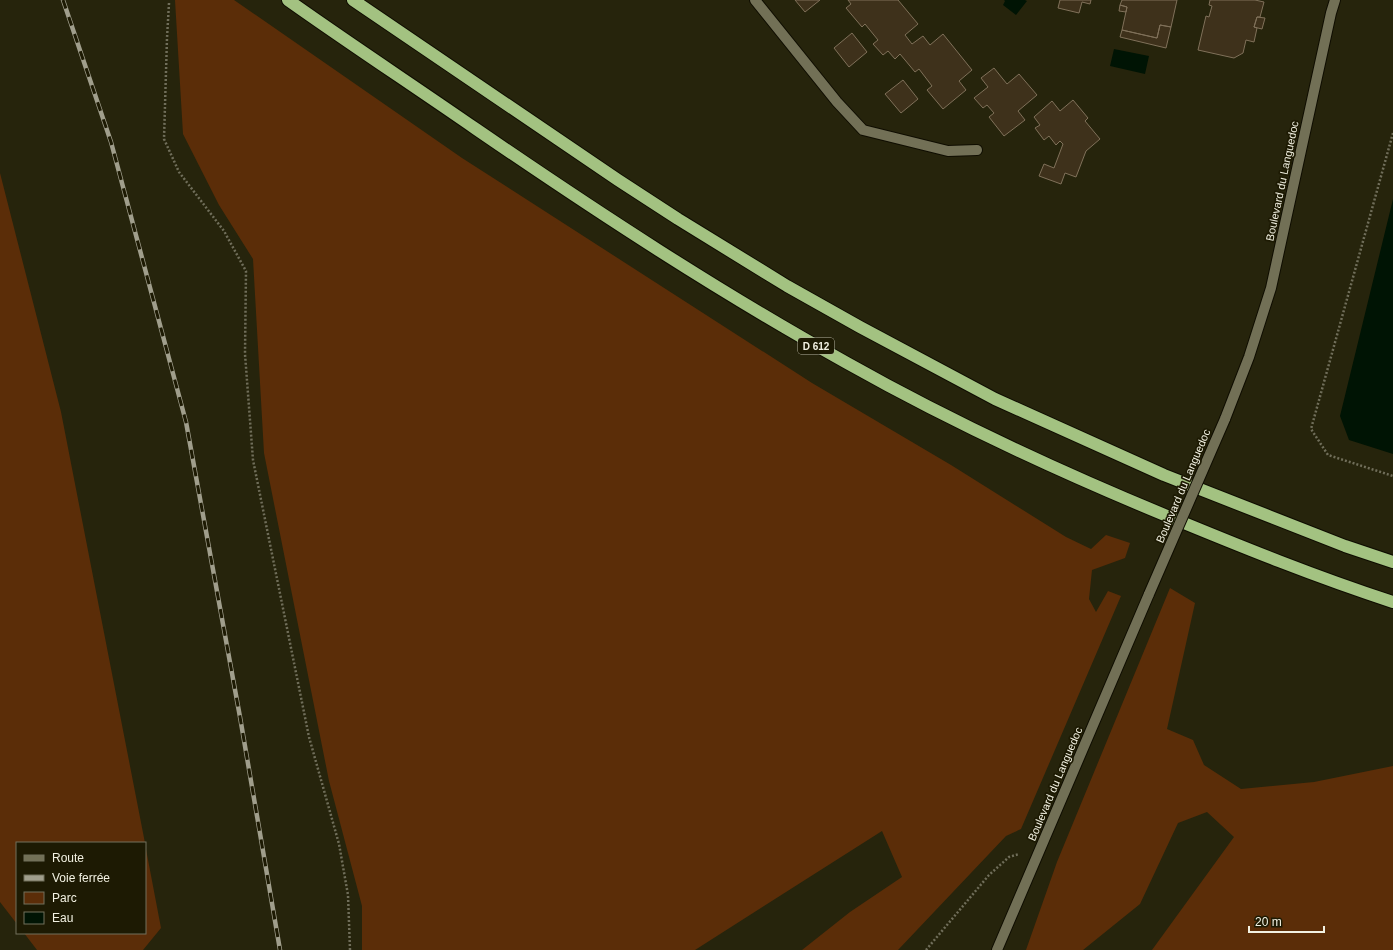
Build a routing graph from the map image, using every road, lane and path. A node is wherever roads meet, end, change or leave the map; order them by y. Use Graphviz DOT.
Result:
graph roads {
  1 [pos="288,0"];
  2 [pos="353,0"];
  3 [pos="754,0"];
  4 [pos="1332,0"];
  5 [pos="1335,0"];
  6 [pos="169,3"];
  7 [pos="1331,13"];
  8 [pos="1393,133"];
  9 [pos="1392,142"];
  10 [pos="977,150"];
  11 [pos="1393,476"];
  12 [pos="1393,562"];
  13 [pos="1393,602"];
  14 [pos="1039,853"];
  15 [pos="350,950"];
  16 [pos="926,950"];
  17 [pos="997,950"];
  1 -- 13 [label="highway, D 612"];
  2 -- 12 [label="highway"];
  3 -- 10 [label="street"];
  4 -- 7 [label="street, Boulevard du Languedoc"];
  5 -- 7 [label="street, Boulevard du Languedoc"];
  6 -- 15 [label="path"];
  7 -- 14 [label="street, Boulevard du Languedoc, bridge"];
  8 -- 9 [label="path"];
  9 -- 11 [label="path"];
  14 -- 16 [label="path"];
  14 -- 17 [label="street, Boulevard du Languedoc"];
}
